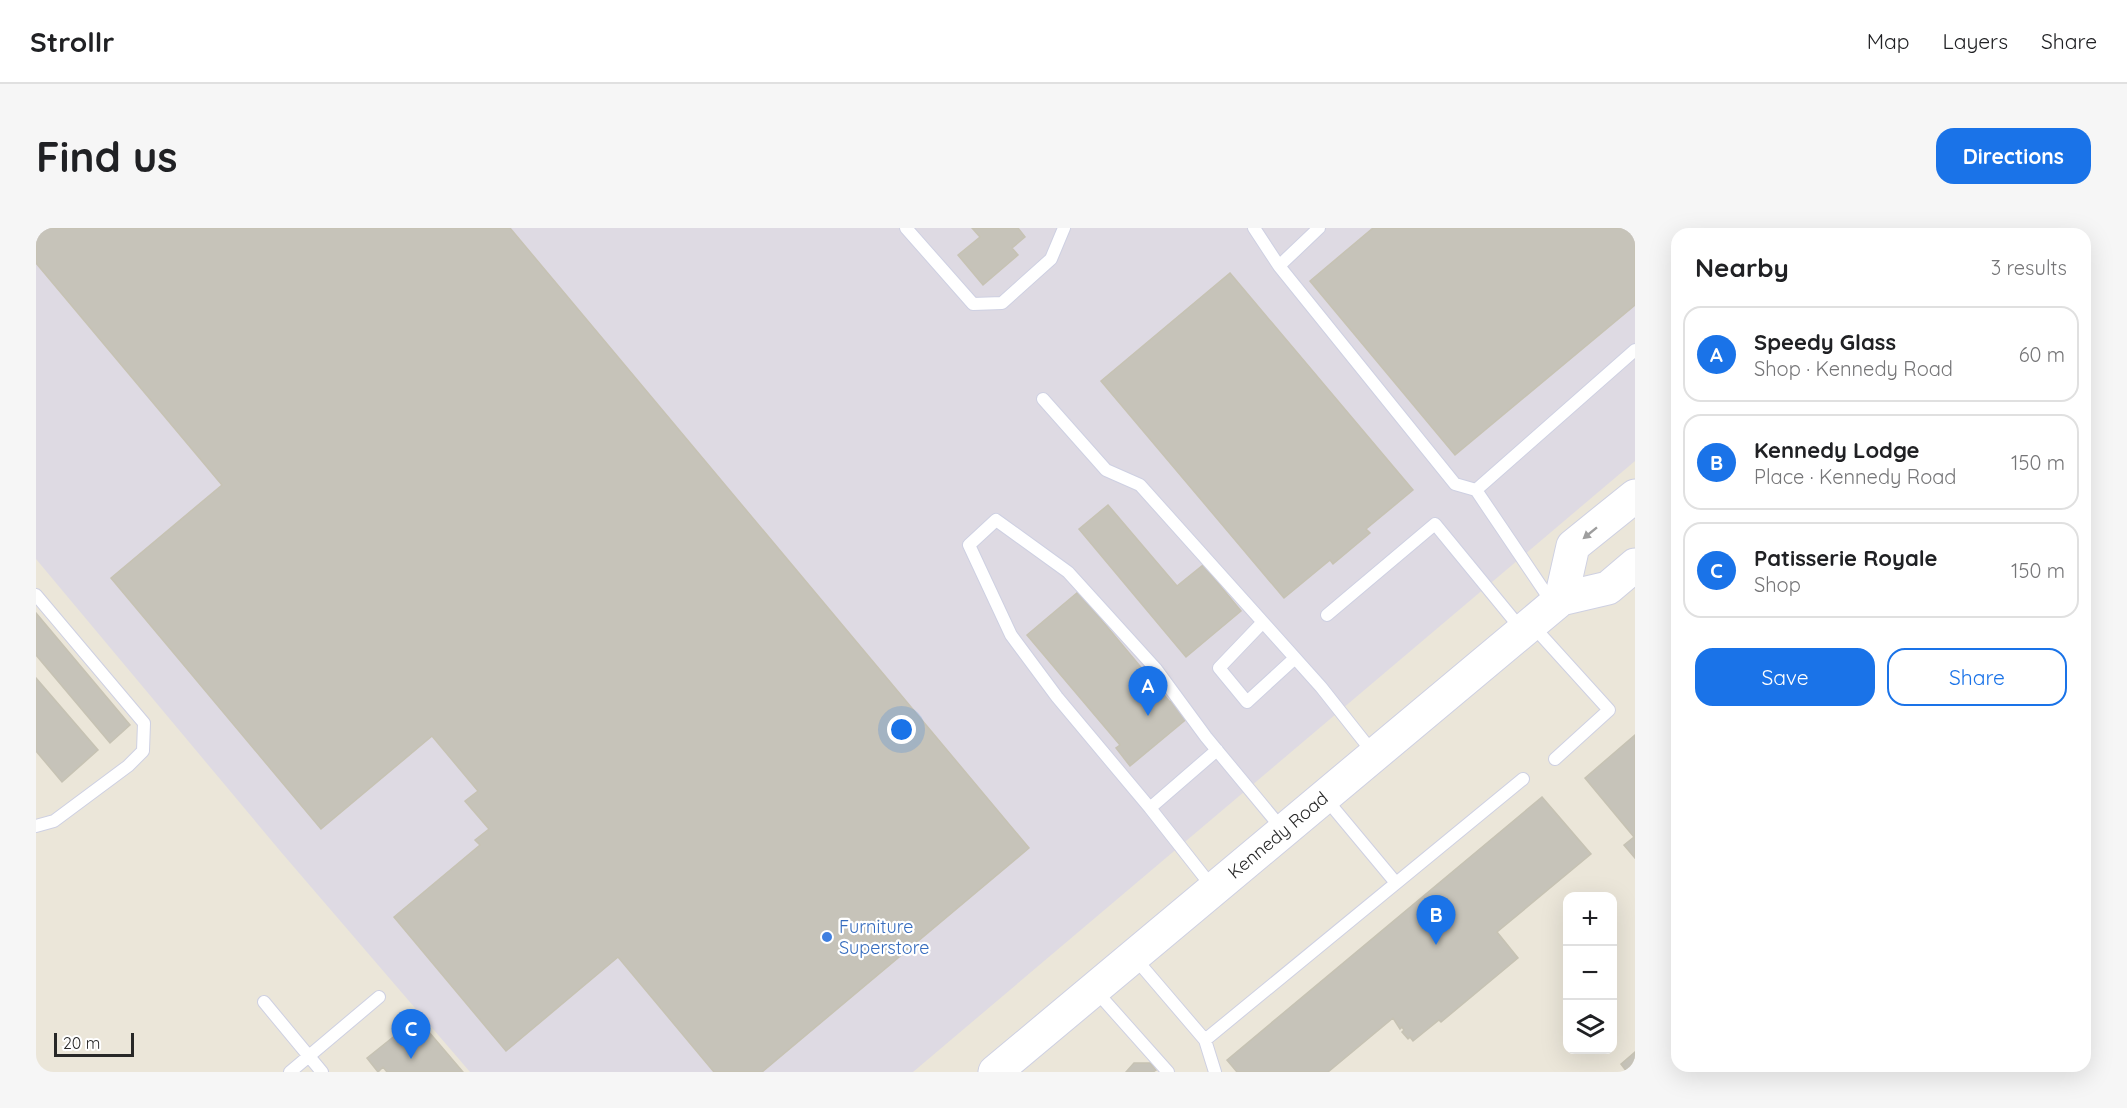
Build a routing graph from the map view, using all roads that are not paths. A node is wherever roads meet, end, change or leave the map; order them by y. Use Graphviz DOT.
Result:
graph roads {
  1 [pos="906,228"];
  2 [pos="1064,228"];
  3 [pos="1254,228"];
  4 [pos="1319,228"];
  5 [pos="1279,266"];
  6 [pos="1635,350"];
  7 [pos="1043,399"];
  8 [pos="1476,490"];
  9 [pos="1635,496"];
  10 [pos="1635,565"];
  11 [pos="36,595"];
  12 [pos="1327,615"];
  13 [pos="1542,615"];
  14 [pos="1263,622"];
  15 [pos="1295,658"];
  16 [pos="1217,750"];
  17 [pos="1374,755"];
  18 [pos="1556,759"];
  19 [pos="1523,778"];
  20 [pos="1324,797"];
  21 [pos="1150,808"];
  22 [pos="36,826"];
  23 [pos="1284,830"];
  24 [pos="1396,883"];
  25 [pos="1213,889"];
  26 [pos="1134,956"];
  27 [pos="1094,989"];
  28 [pos="379,997"];
  29 [pos="264,1002"];
  30 [pos="1204,1040"];
  31 [pos="309,1056"];
  32 [pos="290,1072"];
  33 [pos="322,1072"];
  34 [pos="995,1072"];
  35 [pos="1168,1072"];
  36 [pos="1215,1072"];
  1 -- 2 [label="lane"];
  3 -- 5 [label="lane"];
  4 -- 5 [label="lane"];
  5 -- 8 [label="lane"];
  6 -- 8 [label="lane"];
  7 -- 14 [label="lane"];
  8 -- 13 [label="lane"];
  9 -- 13 [label="main road, one-way"];
  10 -- 13 [label="main road, Kennedy Road"];
  11 -- 22 [label="lane"];
  12 -- 13 [label="lane"];
  13 -- 17 [label="main road, Kennedy Road"];
  13 -- 18 [label="lane"];
  14 -- 15 [label="lane"];
  14 -- 15 [label="lane"];
  15 -- 17 [label="lane"];
  16 -- 21 [label="lane"];
  16 -- 21 [label="lane"];
  16 -- 23 [label="lane"];
  17 -- 20 [label="main road, Kennedy Road"];
  19 -- 24 [label="lane"];
  20 -- 23 [label="main road, Kennedy Road"];
  20 -- 24 [label="lane"];
  21 -- 25 [label="lane"];
  23 -- 25 [label="main road, Kennedy Road"];
  24 -- 30 [label="lane"];
  25 -- 26 [label="main road, Kennedy Road"];
  26 -- 27 [label="main road, Kennedy Road"];
  26 -- 30 [label="lane"];
  27 -- 34 [label="main road, Kennedy Road"];
  27 -- 35 [label="lane"];
  28 -- 31 [label="lane"];
  29 -- 31 [label="lane"];
  30 -- 36 [label="lane"];
  31 -- 32 [label="lane"];
  31 -- 33 [label="lane"];
}
